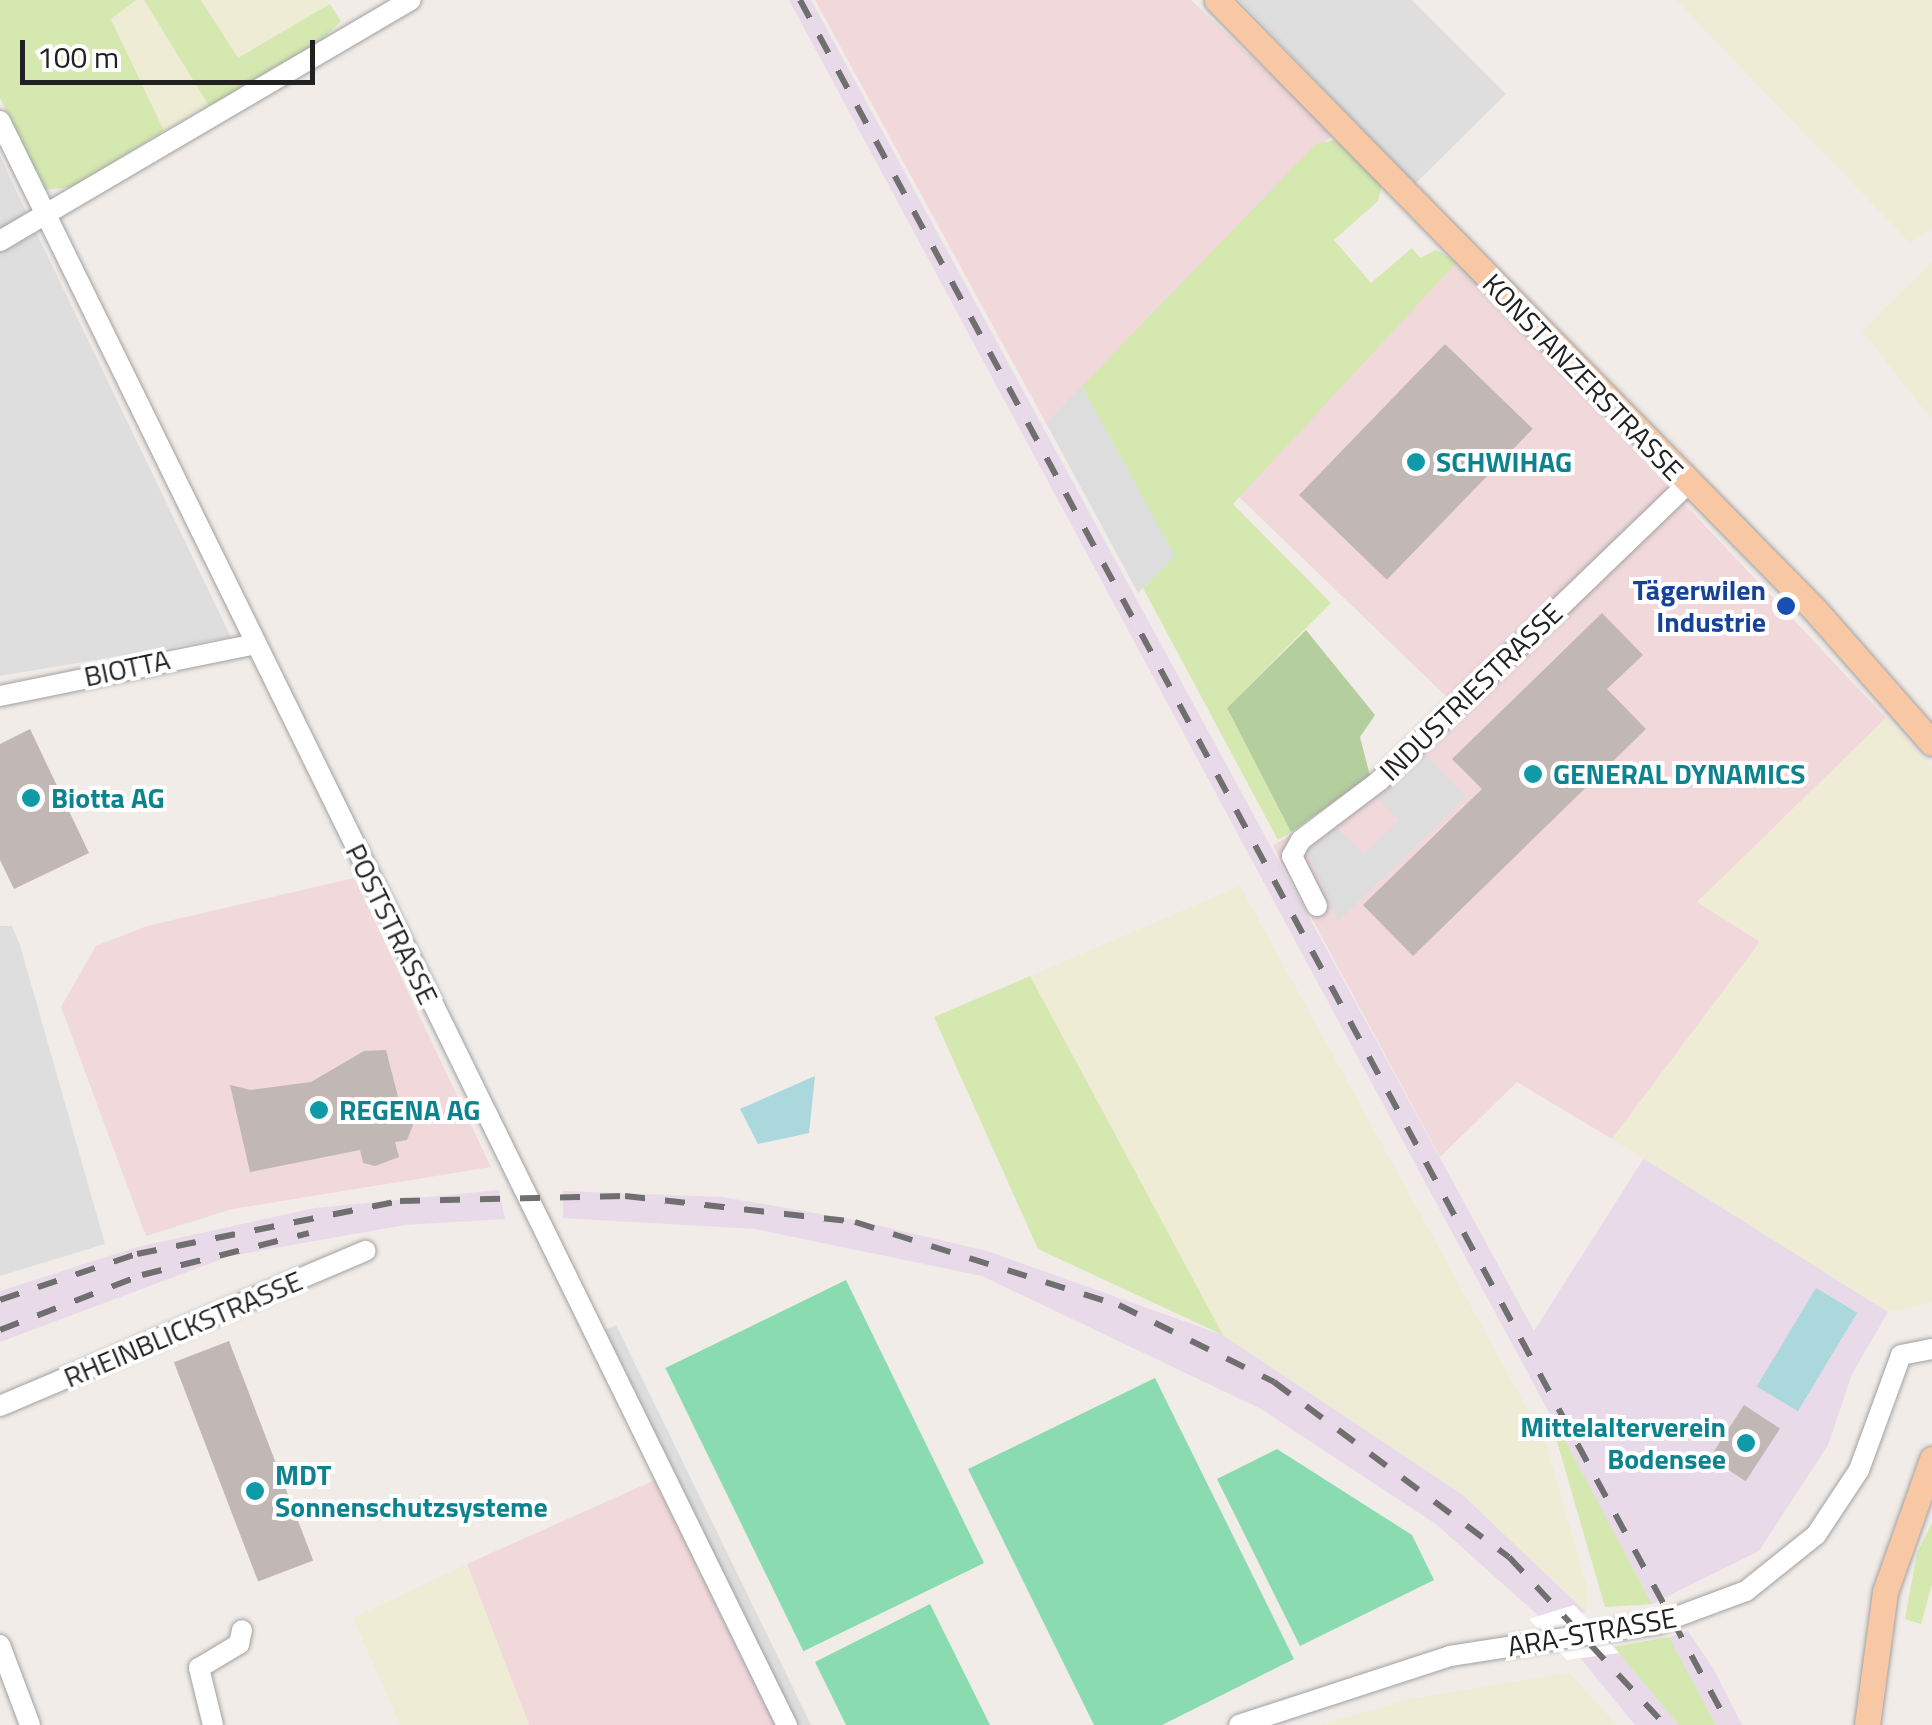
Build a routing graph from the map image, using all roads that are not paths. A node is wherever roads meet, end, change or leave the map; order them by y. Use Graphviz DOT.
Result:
graph roads {
  1 [pos="410,0"];
  2 [pos="1231,5"];
  3 [pos="0,122"];
  4 [pos="44,213"];
  5 [pos="0,241"];
  6 [pos="1687,485"];
  7 [pos="256,644"];
  8 [pos="0,696"];
  9 [pos="1932,743"];
  10 [pos="1318,906"];
  11 [pos="366,1251"];
  12 [pos="1932,1348"];
  13 [pos="0,1406"];
  14 [pos="1932,1459"];
  15 [pos="242,1630"];
  16 [pos="0,1645"];
  17 [pos="30,1725"];
  18 [pos="213,1725"];
  19 [pos="787,1725"];
  20 [pos="1239,1725"];
  21 [pos="1867,1725"];
  1 -- 4 [label="street"];
  2 -- 6 [label="main road, KONSTANZERSTRASSE"];
  3 -- 4 [label="street, POSTSTRASSE"];
  4 -- 5 [label="street"];
  4 -- 7 [label="street, POSTSTRASSE"];
  6 -- 9 [label="main road, KONSTANZERSTRASSE"];
  6 -- 10 [label="street, INDUSTRIESTRASSE"];
  7 -- 8 [label="street, BIOTTA"];
  7 -- 19 [label="street, POSTSTRASSE"];
  11 -- 13 [label="street, RHEINBLICKSTRASSE"];
  12 -- 20 [label="street, ARA-STRASSE"];
  14 -- 21 [label="main road"];
  15 -- 18 [label="street"];
  16 -- 17 [label="street"];
}
